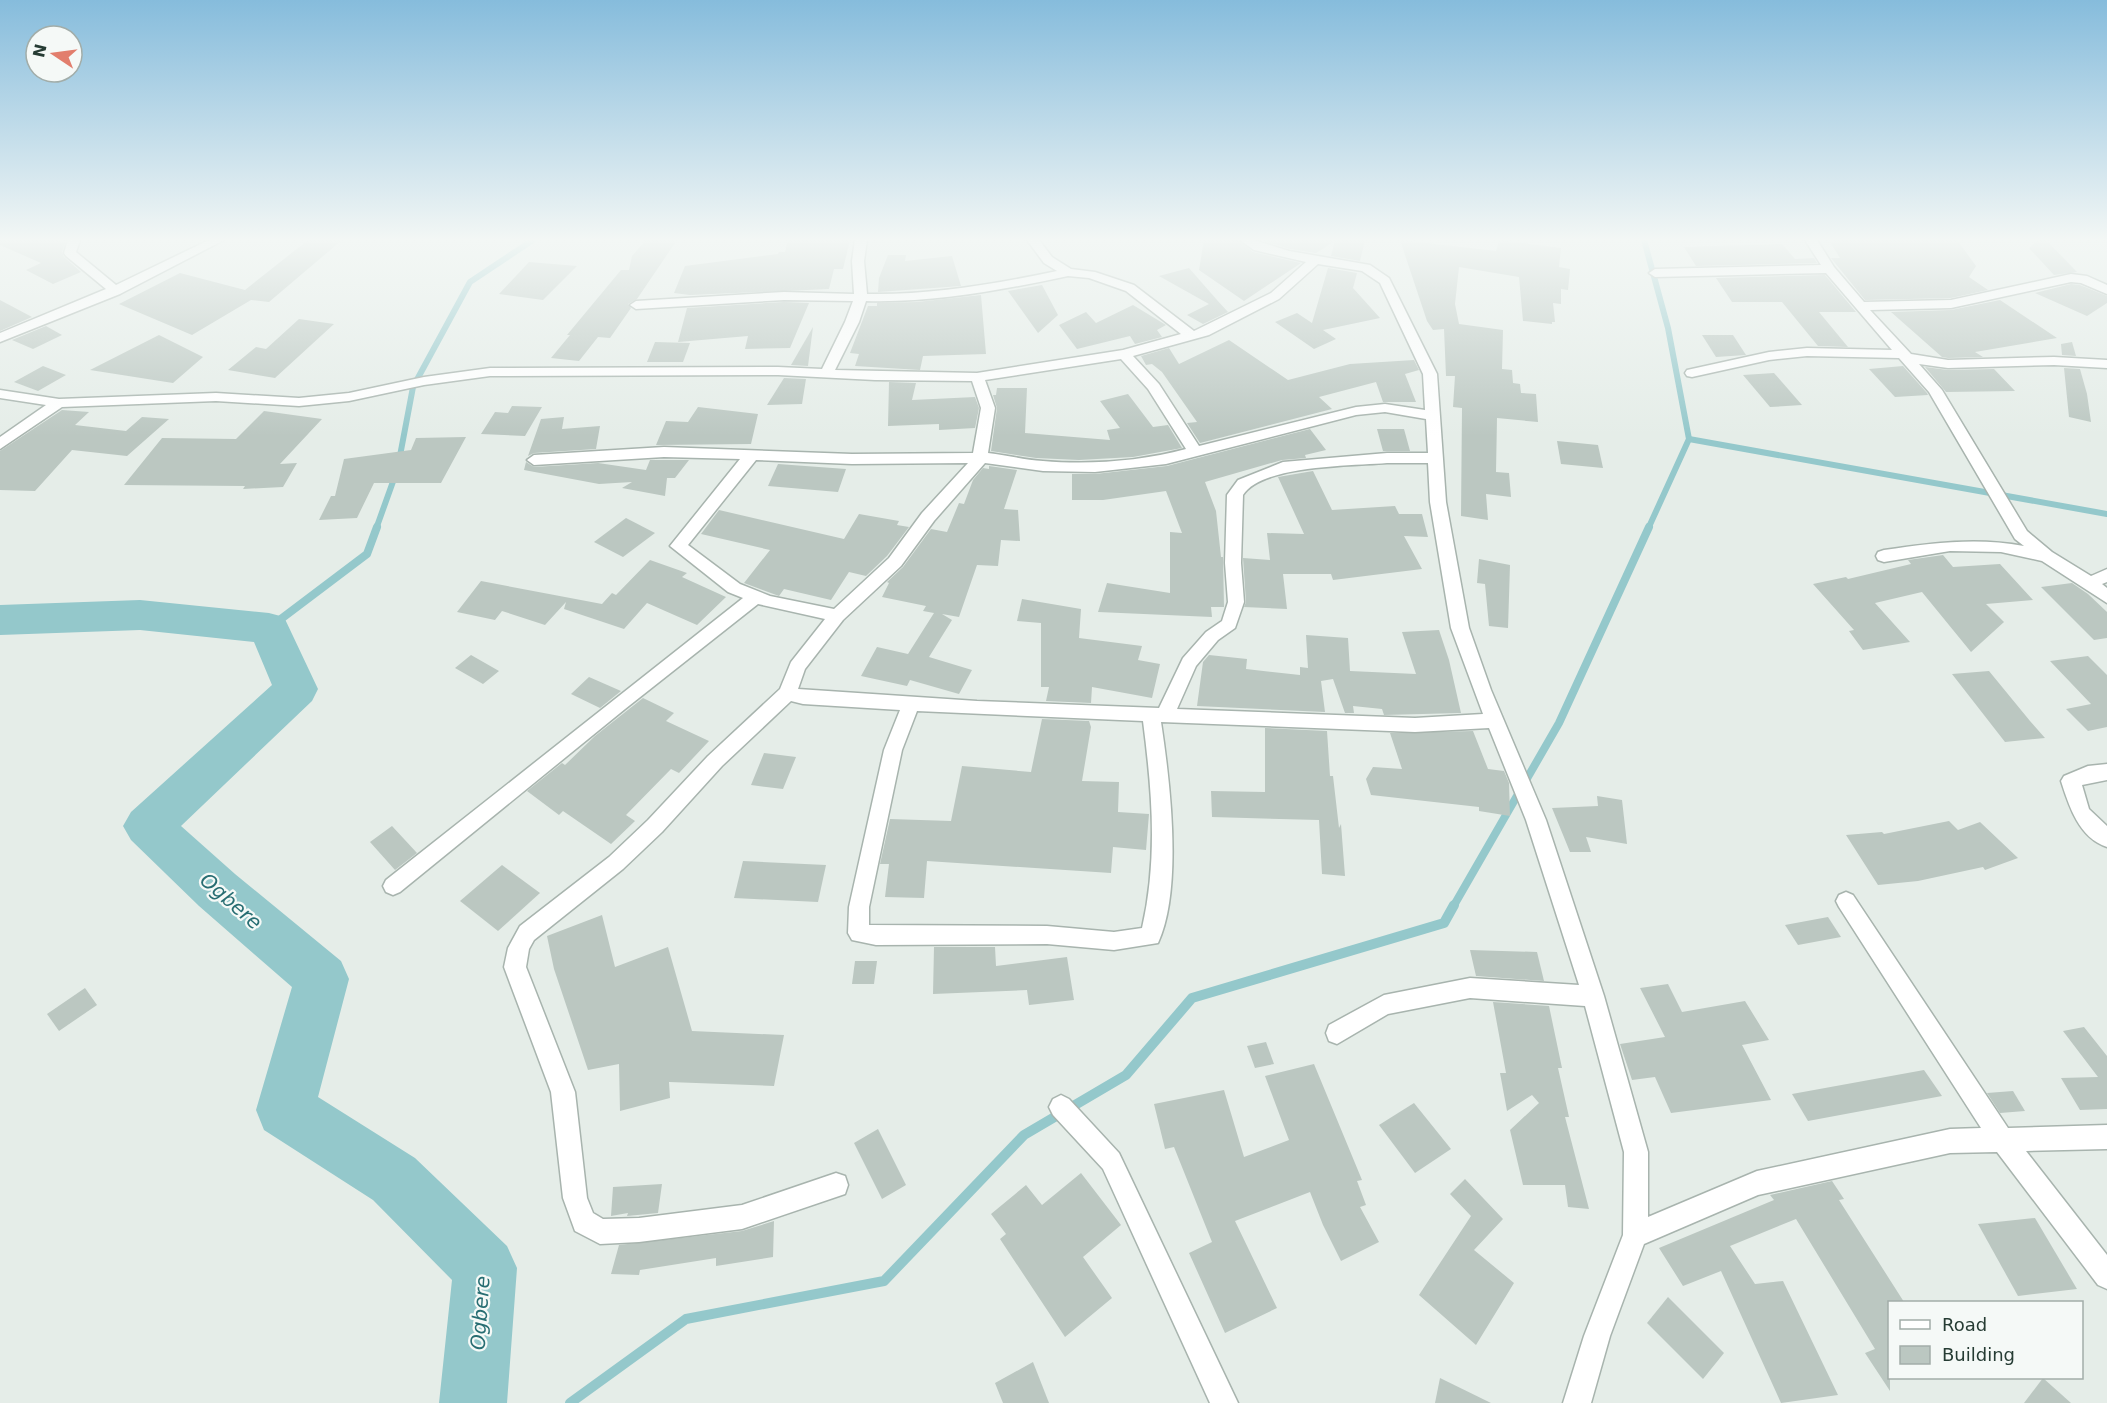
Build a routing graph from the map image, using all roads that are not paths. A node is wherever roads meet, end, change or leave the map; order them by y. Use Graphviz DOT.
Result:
graph roads {
  1 [pos="80,305"];
  2 [pos="858,305"];
  3 [pos="1152,305"];
  4 [pos="1256,305"];
  5 [pos="1397,305"];
  6 [pos="1884,305"];
  7 [pos="1860,306"];
  8 [pos="1191,336"];
  9 [pos="0,338"];
  10 [pos="1124,354"];
  11 [pos="1905,356"];
  12 [pos="2107,364"];
  13 [pos="1692,373"];
  14 [pos="827,374"];
  15 [pos="977,377"];
  16 [pos="0,394"];
  17 [pos="59,404"];
  18 [pos="1434,416"];
  19 [pos="0,444"];
  20 [pos="1195,452"];
  21 [pos="751,456"];
  22 [pos="1436,458"];
  23 [pos="980,459"];
  24 [pos="534,460"];
  25 [pos="1884,556"];
  26 [pos="2046,556"];
  27 [pos="2107,575"];
  28 [pos="2090,582"];
  29 [pos="756,597"];
  30 [pos="2107,597"];
  31 [pos="837,616"];
  32 [pos="788,693"];
  33 [pos="911,704"];
  34 [pos="1158,714"];
  35 [pos="1494,721"];
  36 [pos="2107,772"];
  37 [pos="2107,839"];
  38 [pos="393,886"];
  39 [pos="1846,901"];
  40 [pos="1593,996"];
  41 [pos="1337,1033"];
  42 [pos="1061,1107"];
  43 [pos="2107,1137"];
  44 [pos="2002,1139"];
  45 [pos="836,1185"];
  46 [pos="1635,1235"];
  47 [pos="2107,1276"];
  48 [pos="1224,1403"];
  49 [pos="1577,1403"];
  1 -- 9 [label="street"];
  2 -- 14 [label="street"];
  3 -- 8 [label="street"];
  4 -- 8 [label="street"];
  5 -- 18 [label="street"];
  6 -- 7 [label="street"];
  7 -- 11 [label="street"];
  8 -- 10 [label="street"];
  10 -- 15 [label="street"];
  10 -- 20 [label="street"];
  11 -- 12 [label="street"];
  11 -- 13 [label="street"];
  11 -- 26 [label="street"];
  14 -- 15 [label="street"];
  14 -- 17 [label="street"];
  15 -- 23 [label="street"];
  16 -- 17 [label="street"];
  17 -- 19 [label="street"];
  18 -- 20 [label="street"];
  18 -- 22 [label="street"];
  20 -- 23 [label="street"];
  21 -- 23 [label="street"];
  21 -- 24 [label="street"];
  21 -- 29 [label="street"];
  22 -- 34 [label="street"];
  22 -- 35 [label="street"];
  23 -- 31 [label="street"];
  25 -- 26 [label="street"];
  26 -- 28 [label="street"];
  27 -- 28 [label="street"];
  28 -- 30 [label="street"];
  29 -- 31 [label="street"];
  29 -- 38 [label="street"];
  31 -- 32 [label="street"];
  32 -- 33 [label="street"];
  32 -- 45 [label="street"];
  33 -- 34 [label="street"];
  33 -- 34 [label="street"];
  34 -- 35 [label="street"];
  35 -- 40 [label="street"];
  36 -- 37 [label="street"];
  39 -- 44 [label="street"];
  40 -- 41 [label="street"];
  40 -- 46 [label="street"];
  42 -- 48 [label="street"];
  43 -- 44 [label="street"];
  44 -- 46 [label="street"];
  44 -- 47 [label="street"];
  46 -- 49 [label="street"];
}
